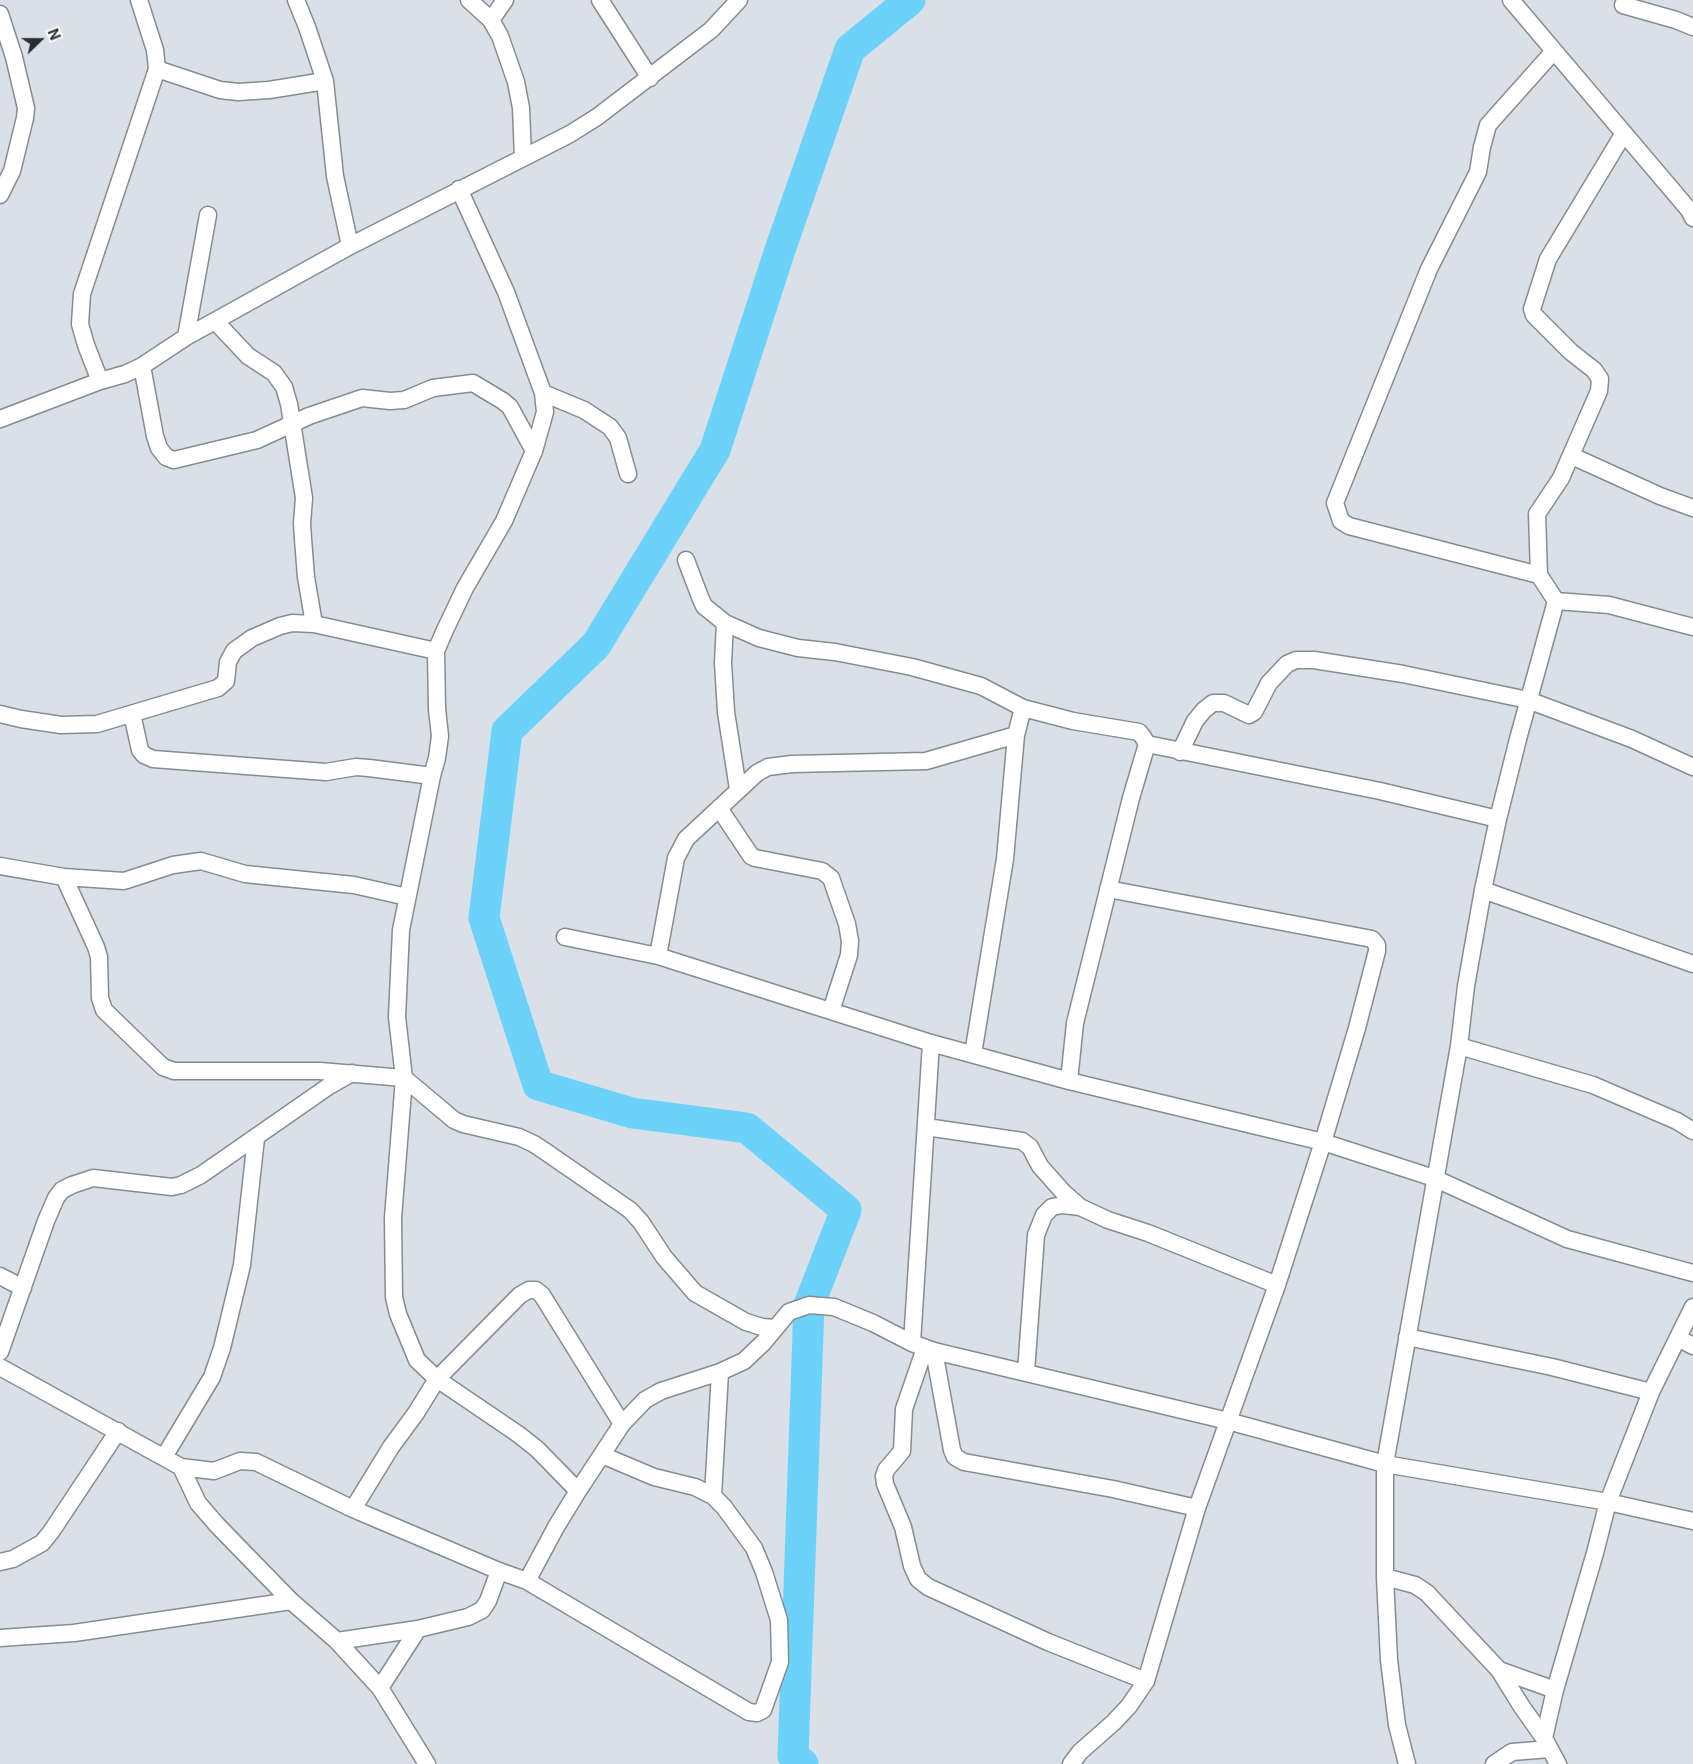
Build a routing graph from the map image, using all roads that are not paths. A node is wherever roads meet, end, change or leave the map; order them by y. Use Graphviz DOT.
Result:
graph roads {
  1 [pos="139,0"];
  2 [pos="296,0"];
  3 [pos="469,0"];
  4 [pos="505,0"];
  5 [pos="600,0"];
  6 [pos="739,0"];
  7 [pos="1511,0"];
  8 [pos="1623,5"];
  9 [pos="0,14"];
  10 [pos="491,20"];
  11 [pos="1693,27"];
  12 [pos="1554,51"];
  13 [pos="7,57"];
  14 [pos="157,69"];
  15 [pos="650,78"];
  16 [pos="325,81"];
  17 [pos="1624,133"];
  18 [pos="523,157"];
  19 [pos="459,190"];
  20 [pos="0,195"];
  21 [pos="208,215"];
  22 [pos="1693,218"];
  23 [pos="350,246"];
  24 [pos="215,320"];
  25 [pos="186,337"];
  26 [pos="142,366"];
  27 [pos="100,381"];
  28 [pos="543,393"];
  29 [pos="0,419"];
  30 [pos="292,423"];
  31 [pos="534,451"];
  32 [pos="1572,456"];
  33 [pos="628,474"];
  34 [pos="1693,508"];
  35 [pos="686,560"];
  36 [pos="1539,574"];
  37 [pos="1556,601"];
  38 [pos="725,623"];
  39 [pos="314,624"];
  40 [pos="1693,627"];
  41 [pos="436,651"];
  42 [pos="1528,700"];
  43 [pos="1023,708"];
  44 [pos="0,714"];
  45 [pos="132,714"];
  46 [pos="1016,735"];
  47 [pos="1146,744"];
  48 [pos="1180,752"];
  49 [pos="1693,767"];
  50 [pos="432,776"];
  51 [pos="738,789"];
  52 [pos="719,808"];
  53 [pos="1498,819"];
  54 [pos="0,866"];
  55 [pos="64,877"];
  56 [pos="1108,889"];
  57 [pos="1483,890"];
  58 [pos="407,897"];
  59 [pos="565,937"];
  60 [pos="658,956"];
  61 [pos="1693,963"];
  62 [pos="831,1011"];
  63 [pos="931,1043"];
  64 [pos="1458,1046"];
  65 [pos="973,1054"];
  66 [pos="352,1073"];
  67 [pos="404,1078"];
  68 [pos="1069,1081"];
  69 [pos="926,1127"];
  70 [pos="1693,1131"];
  71 [pos="256,1138"];
  72 [pos="1323,1142"];
  73 [pos="1434,1178"];
  74 [pos="1080,1207"];
  75 [pos="1693,1273"];
  76 [pos="0,1276"];
  77 [pos="1277,1285"];
  78 [pos="23,1288"];
  79 [pos="1693,1307"];
  80 [pos="775,1328"];
  81 [pos="1407,1337"];
  82 [pos="1678,1338"];
  83 [pos="1693,1346"];
  84 [pos="924,1347"];
  85 [pos="0,1352"];
  86 [pos="0,1367"];
  87 [pos="720,1372"];
  88 [pos="1026,1372"];
  89 [pos="939,1376"];
  90 [pos="436,1379"];
  91 [pos="1651,1392"];
  92 [pos="907,1399"];
  93 [pos="1228,1421"];
  94 [pos="622,1424"];
  95 [pos="118,1432"];
  96 [pos="602,1455"];
  97 [pos="164,1457"];
  98 [pos="1385,1464"];
  99 [pos="181,1467"];
  100 [pos="578,1491"];
  101 [pos="713,1496"];
  102 [pos="1608,1502"];
  103 [pos="1197,1508"];
  104 [pos="353,1509"];
  105 [pos="1693,1521"];
  106 [pos="0,1562"];
  107 [pos="500,1571"];
  108 [pos="1385,1577"];
  109 [pos="527,1581"];
  110 [pos="291,1602"];
  111 [pos="418,1629"];
  112 [pos="0,1638"];
  113 [pos="337,1641"];
  114 [pos="1499,1670"];
  115 [pos="1146,1681"];
  116 [pos="380,1688"];
  117 [pos="1555,1690"];
  118 [pos="1547,1743"];
  119 [pos="427,1764"];
  120 [pos="1071,1764"];
  121 [pos="1407,1764"];
  122 [pos="1494,1764"];
  123 [pos="1558,1764"];
  1 -- 14 [label="street"];
  2 -- 16 [label="street"];
  3 -- 10 [label="street"];
  4 -- 10 [label="street"];
  5 -- 15 [label="street"];
  6 -- 15 [label="street"];
  7 -- 12 [label="street"];
  8 -- 11 [label="street"];
  9 -- 13 [label="street"];
  10 -- 18 [label="street"];
  12 -- 17 [label="street"];
  12 -- 36 [label="street"];
  13 -- 20 [label="street"];
  14 -- 16 [label="street"];
  14 -- 27 [label="street"];
  15 -- 18 [label="street"];
  16 -- 23 [label="street"];
  17 -- 22 [label="street"];
  17 -- 32 [label="street"];
  18 -- 19 [label="street"];
  19 -- 23 [label="street"];
  19 -- 28 [label="street"];
  21 -- 25 [label="street"];
  23 -- 24 [label="street"];
  24 -- 25 [label="street"];
  24 -- 30 [label="street"];
  25 -- 26 [label="street"];
  26 -- 27 [label="street"];
  26 -- 30 [label="street"];
  27 -- 29 [label="street"];
  28 -- 31 [label="street"];
  28 -- 33 [label="street"];
  30 -- 31 [label="street"];
  30 -- 39 [label="street"];
  31 -- 41 [label="street"];
  32 -- 34 [label="street"];
  32 -- 36 [label="street"];
  35 -- 38 [label="street"];
  36 -- 37 [label="street"];
  37 -- 40 [label="street"];
  37 -- 42 [label="street"];
  38 -- 43 [label="street"];
  38 -- 51 [label="street"];
  39 -- 41 [label="street"];
  39 -- 45 [label="street"];
  41 -- 50 [label="street"];
  42 -- 48 [label="street"];
  42 -- 49 [label="street"];
  42 -- 53 [label="street"];
  43 -- 46 [label="street"];
  43 -- 47 [label="street"];
  44 -- 45 [label="street"];
  45 -- 50 [label="street"];
  46 -- 51 [label="street"];
  46 -- 65 [label="street"];
  47 -- 48 [label="street"];
  47 -- 56 [label="street"];
  48 -- 53 [label="street"];
  50 -- 58 [label="street"];
  51 -- 52 [label="street"];
  52 -- 60 [label="street"];
  52 -- 62 [label="street"];
  53 -- 57 [label="street"];
  54 -- 55 [label="street"];
  55 -- 58 [label="street"];
  55 -- 66 [label="street"];
  56 -- 68 [label="street"];
  56 -- 72 [label="street"];
  57 -- 61 [label="street"];
  57 -- 64 [label="street"];
  58 -- 67 [label="street"];
  59 -- 60 [label="street"];
  60 -- 62 [label="street"];
  62 -- 63 [label="street"];
  63 -- 65 [label="street"];
  63 -- 69 [label="street"];
  64 -- 70 [label="street"];
  64 -- 73 [label="street"];
  65 -- 68 [label="street"];
  66 -- 67 [label="street"];
  66 -- 71 [label="street"];
  67 -- 80 [label="street"];
  67 -- 90 [label="street"];
  68 -- 72 [label="street"];
  69 -- 74 [label="street"];
  69 -- 84 [label="street"];
  71 -- 78 [label="street"];
  71 -- 97 [label="street"];
  72 -- 73 [label="street"];
  72 -- 77 [label="street"];
  73 -- 75 [label="street"];
  73 -- 81 [label="street"];
  74 -- 77 [label="street"];
  74 -- 88 [label="street"];
  76 -- 78 [label="street"];
  77 -- 93 [label="street"];
  78 -- 85 [label="street"];
  79 -- 82 [label="street"];
  80 -- 84 [label="street"];
  80 -- 87 [label="street"];
  81 -- 91 [label="street"];
  81 -- 98 [label="street"];
  82 -- 83 [label="street"];
  82 -- 91 [label="street"];
  84 -- 88 [label="street"];
  84 -- 89 [label="street"];
  84 -- 92 [label="street"];
  86 -- 95 [label="street"];
  87 -- 94 [label="street"];
  87 -- 101 [label="street"];
  88 -- 93 [label="street"];
  89 -- 92 [label="street"];
  89 -- 103 [label="street"];
  90 -- 94 [label="street"];
  90 -- 100 [label="street"];
  90 -- 104 [label="street"];
  91 -- 102 [label="street"];
  92 -- 115 [label="street"];
  93 -- 98 [label="street"];
  93 -- 103 [label="street"];
  94 -- 96 [label="street"];
  95 -- 97 [label="street"];
  95 -- 106 [label="street"];
  96 -- 100 [label="street"];
  96 -- 101 [label="street"];
  97 -- 99 [label="street"];
  98 -- 102 [label="street"];
  98 -- 108 [label="street"];
  99 -- 104 [label="street"];
  99 -- 110 [label="street"];
  100 -- 109 [label="street"];
  101 -- 109 [label="street"];
  102 -- 105 [label="street"];
  102 -- 117 [label="street"];
  103 -- 115 [label="street"];
  104 -- 107 [label="street"];
  107 -- 109 [label="street"];
  107 -- 111 [label="street"];
  108 -- 114 [label="street"];
  108 -- 121 [label="street"];
  110 -- 112 [label="street"];
  110 -- 113 [label="street"];
  111 -- 113 [label="street"];
  111 -- 116 [label="street"];
  113 -- 116 [label="street"];
  114 -- 117 [label="street"];
  114 -- 118 [label="street"];
  115 -- 120 [label="street"];
  116 -- 119 [label="street"];
  117 -- 118 [label="street"];
  118 -- 122 [label="street"];
  118 -- 123 [label="street"];
}
